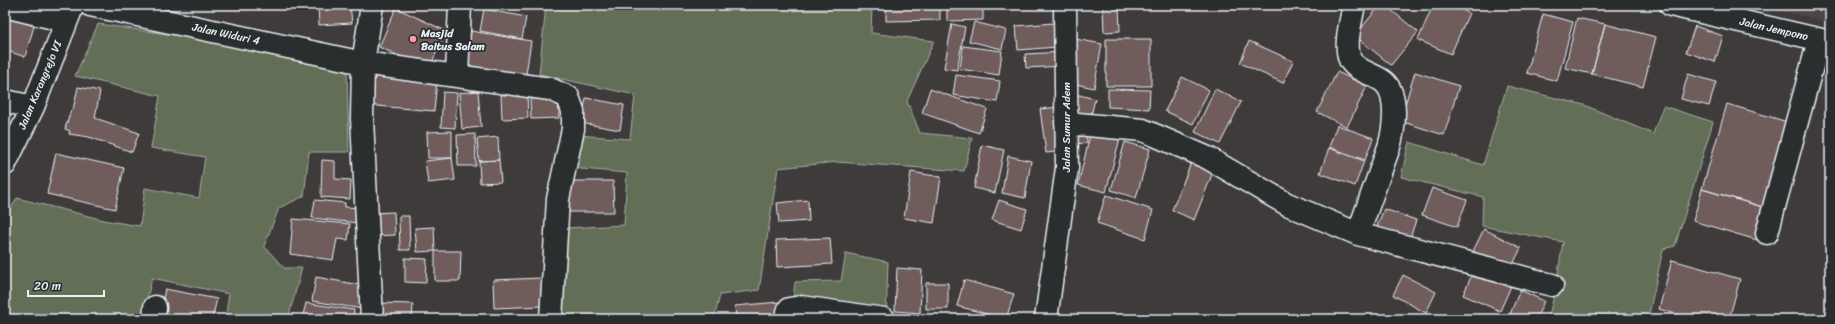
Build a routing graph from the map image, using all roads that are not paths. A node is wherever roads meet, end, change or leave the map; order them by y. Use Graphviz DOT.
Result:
graph roads {
  1 [pos="90,5"];
  2 [pos="372,5"];
  3 [pos="460,5"];
  4 [pos="1064,5"];
  5 [pos="1354,5"];
  6 [pos="1671,5"];
  7 [pos="5,6"];
  8 [pos="70,13"];
  9 [pos="1824,41"];
  10 [pos="363,63"];
  11 [pos="457,75"];
  12 [pos="5,101"];
  13 [pos="33,107"];
  14 [pos="1066,123"];
  15 [pos="5,164"];
  16 [pos="1767,233"];
  17 [pos="1358,234"];
  18 [pos="1552,285"];
  19 [pos="372,319"];
  20 [pos="551,319"];
  21 [pos="786,319"];
  22 [pos="884,319"];
  23 [pos="1046,319"];
  1 -- 10 [label="street, Jalan Widuri 4"];
  2 -- 10 [label="street"];
  3 -- 11 [label="street"];
  4 -- 14 [label="street, Jalan Sumur Adem"];
  5 -- 17 [label="street"];
  6 -- 9 [label="street, Jalan Jempono"];
  7 -- 8 [label="street"];
  8 -- 13 [label="street, Jalan Karangrejo VI"];
  9 -- 16 [label="street"];
  10 -- 11 [label="street, Jalan Widuri 4"];
  10 -- 19 [label="street"];
  11 -- 20 [label="street, Jalan Widuri 4"];
  12 -- 13 [label="street"];
  13 -- 15 [label="street, Jalan Karangrejo VI"];
  14 -- 17 [label="street"];
  14 -- 23 [label="street, Jalan Sumur Adem"];
  17 -- 18 [label="street"];
  21 -- 22 [label="street"];
}
